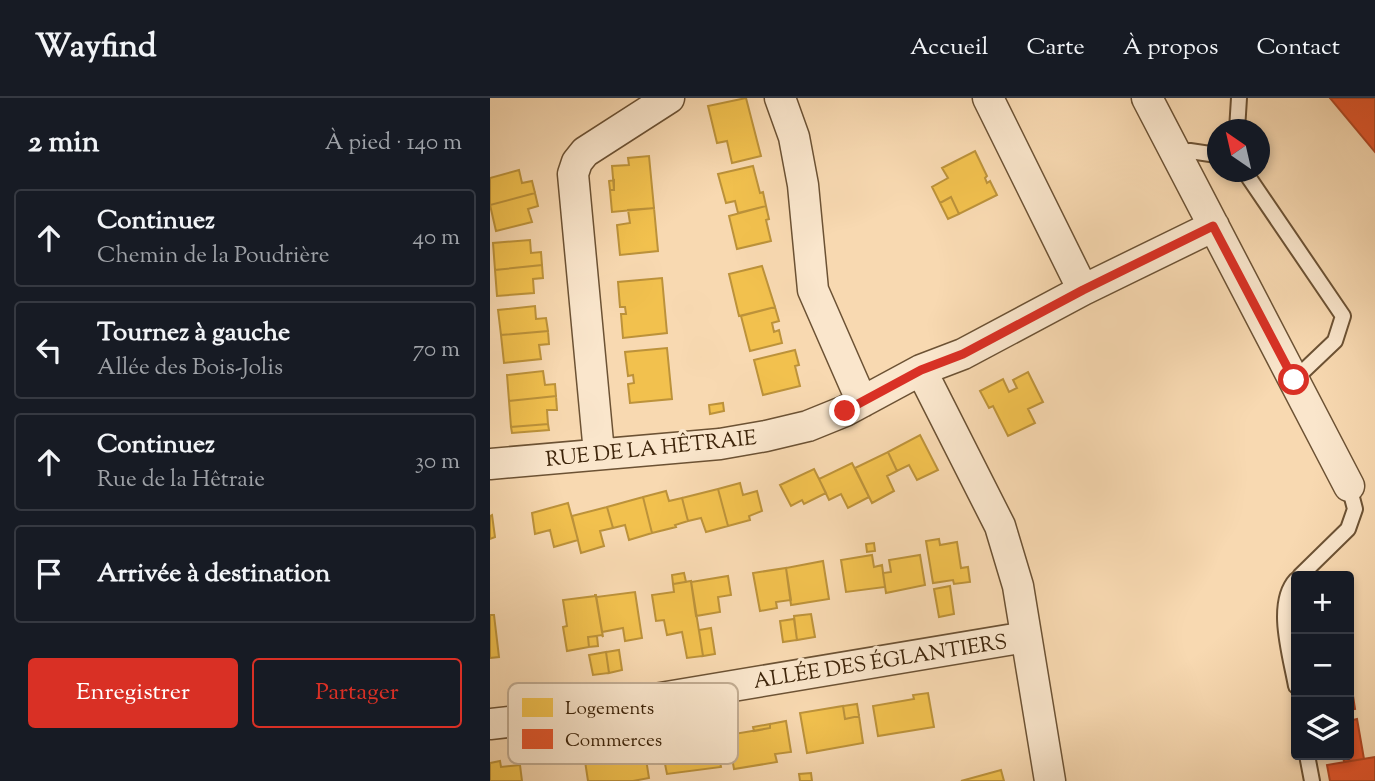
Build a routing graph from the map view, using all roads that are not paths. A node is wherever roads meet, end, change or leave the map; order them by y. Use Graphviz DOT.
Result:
graph roads {
  1 [pos="669,98"];
  2 [pos="780,98"];
  3 [pos="988,98"];
  4 [pos="1147,98"];
  5 [pos="1239,98"];
  6 [pos="1238,119"];
  7 [pos="1175,153"];
  8 [pos="1207,154"];
  9 [pos="1252,182"];
  10 [pos="1213,226"];
  11 [pos="1083,290"];
  12 [pos="921,370"];
  13 [pos="1294,380"];
  14 [pos="862,402"];
  15 [pos="599,453"];
  16 [pos="490,464"];
  17 [pos="1349,486"];
  18 [pos="1305,571"];
  19 [pos="1291,591"];
  20 [pos="1026,637"];
  21 [pos="1291,656"];
  22 [pos="738,685"];
  23 [pos="508,722"];
  24 [pos="490,724"];
  25 [pos="1308,760"];
  26 [pos="1050,781"];
  27 [pos="1311,781"];
  1 -- 15 [label="street"];
  2 -- 14 [label="street"];
  3 -- 11 [label="street"];
  4 -- 7 [label="street"];
  5 -- 6 [label="lane"];
  7 -- 8 [label="lane"];
  7 -- 10 [label="street"];
  9 -- 13 [label="lane"];
  10 -- 11 [label="street, RUE DE LA HÊTRAIE"];
  10 -- 13 [label="street"];
  11 -- 12 [label="street, RUE DE LA HÊTRAIE"];
  12 -- 14 [label="street, RUE DE LA HÊTRAIE"];
  12 -- 20 [label="street, ALLÉE DES ÉGLANTIERS"];
  13 -- 17 [label="street"];
  14 -- 15 [label="street, RUE DE LA HÊTRAIE"];
  15 -- 16 [label="street, RUE DE LA HÊTRAIE"];
  17 -- 18 [label="lane"];
  19 -- 21 [label="lane"];
  20 -- 22 [label="street, ALLÉE DES ÉGLANTIERS"];
  20 -- 26 [label="street"];
  23 -- 24 [label="street, ALLÉE DES ÉGLANTIERS"];
  25 -- 27 [label="lane"];
}
